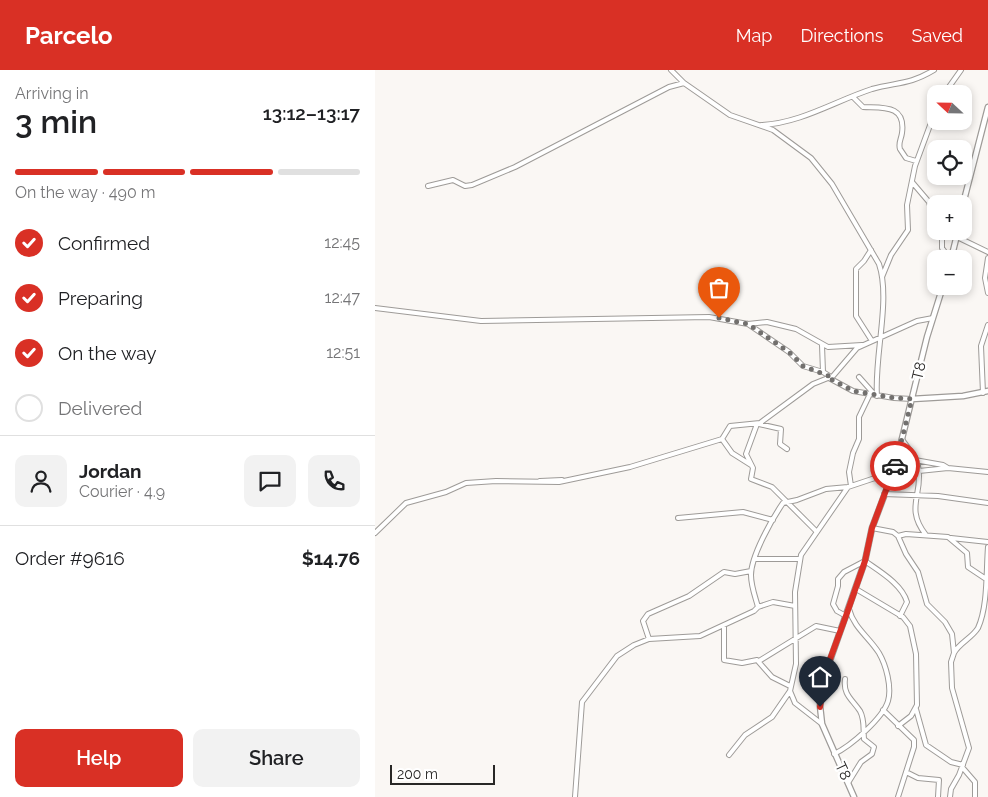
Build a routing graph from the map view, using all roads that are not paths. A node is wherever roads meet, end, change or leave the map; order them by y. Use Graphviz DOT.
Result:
graph roads {
  1 [pos="671,70"];
  2 [pos="934,70"];
  3 [pos="961,70"];
  4 [pos="685,83"];
  5 [pos="950,85"];
  6 [pos="853,97"];
  7 [pos="988,107"];
  8 [pos="758,125"];
  9 [pos="928,130"];
  10 [pos="916,161"];
  11 [pos="911,182"];
  12 [pos="428,186"];
  13 [pos="965,195"];
  14 [pos="927,200"];
  15 [pos="967,240"];
  16 [pos="871,250"];
  17 [pos="988,252"];
  18 [pos="988,258"];
  19 [pos="882,277"];
  20 [pos="988,291"];
  21 [pos="940,295"];
  22 [pos="375,308"];
  23 [pos="933,318"];
  24 [pos="748,324"];
  25 [pos="988,325"];
  26 [pos="879,338"];
  27 [pos="872,341"];
  28 [pos="822,345"];
  29 [pos="864,345"];
  30 [pos="824,373"];
  31 [pos="859,377"];
  32 [pos="830,378"];
  33 [pos="821,381"];
  34 [pos="986,392"];
  35 [pos="874,395"];
  36 [pos="912,399"];
  37 [pos="758,424"];
  38 [pos="722,439"];
  39 [pos="902,439"];
  40 [pos="787,449"];
  41 [pos="897,457"];
  42 [pos="916,460"];
  43 [pos="751,464"];
  44 [pos="947,468"];
  45 [pos="919,471"];
  46 [pos="988,472"];
  47 [pos="890,479"];
  48 [pos="849,487"];
  49 [pos="884,494"];
  50 [pos="915,496"];
  51 [pos="785,501"];
  52 [pos="988,503"];
  53 [pos="678,518"];
  54 [pos="773,520"];
  55 [pos="872,528"];
  56 [pos="817,532"];
  57 [pos="375,533"];
  58 [pos="925,535"];
  59 [pos="899,536"];
  60 [pos="951,538"];
  61 [pos="988,542"];
  62 [pos="988,547"];
  63 [pos="800,559"];
  64 [pos="755,560"];
  65 [pos="865,561"];
  66 [pos="751,571"];
  67 [pos="987,580"];
  68 [pos="855,589"];
  69 [pos="757,606"];
  70 [pos="795,606"];
  71 [pos="849,609"];
  72 [pos="846,616"];
  73 [pos="900,616"];
  74 [pos="724,625"];
  75 [pos="840,630"];
  76 [pos="649,640"];
  77 [pos="797,640"];
  78 [pos="954,653"];
  79 [pos="759,661"];
  80 [pos="845,679"];
  81 [pos="790,686"];
  82 [pos="790,691"];
  83 [pos="916,708"];
  84 [pos="883,710"];
  85 [pos="822,724"];
  86 [pos="898,726"];
  87 [pos="865,730"];
  88 [pos="924,741"];
  89 [pos="914,742"];
  90 [pos="834,754"];
  91 [pos="729,755"];
  92 [pos="963,766"];
  93 [pos="907,772"];
  94 [pos="848,783"];
  95 [pos="575,797"];
  96 [pos="854,797"];
  97 [pos="898,797"];
  98 [pos="937,797"];
  99 [pos="950,797"];
  100 [pos="975,797"];
  1 -- 4 [label="street"];
  2 -- 6 [label="street"];
  3 -- 5 [label="street"];
  4 -- 8 [label="street"];
  4 -- 12 [label="street"];
  6 -- 8 [label="street"];
  6 -- 10 [label="street"];
  7 -- 13 [label="street"];
  8 -- 16 [label="street"];
  9 -- 10 [label="street"];
  10 -- 11 [label="street"];
  11 -- 14 [label="street"];
  11 -- 19 [label="street"];
  15 -- 17 [label="street"];
  16 -- 19 [label="street"];
  16 -- 27 [label="street"];
  18 -- 20 [label="street"];
  19 -- 26 [label="street"];
  21 -- 23 [label="street, T8"];
  22 -- 24 [label="street"];
  23 -- 26 [label="street"];
  23 -- 36 [label="street, T8"];
  24 -- 28 [label="street"];
  24 -- 30 [label="street"];
  25 -- 34 [label="street"];
  26 -- 27 [label="street"];
  26 -- 35 [label="street"];
  27 -- 29 [label="street"];
  28 -- 29 [label="street"];
  28 -- 30 [label="street"];
  29 -- 32 [label="street"];
  30 -- 32 [label="street"];
  30 -- 33 [label="street"];
  31 -- 35 [label="street"];
  32 -- 33 [label="street"];
  32 -- 35 [label="street"];
  33 -- 37 [label="street"];
  34 -- 36 [label="street"];
  35 -- 36 [label="street"];
  35 -- 48 [label="street"];
  36 -- 39 [label="street, T8"];
  37 -- 38 [label="street"];
  37 -- 40 [label="street"];
  37 -- 43 [label="street"];
  38 -- 43 [label="street"];
  38 -- 57 [label="street"];
  39 -- 41 [label="street, T8"];
  39 -- 42 [label="street"];
  41 -- 42 [label="street"];
  41 -- 47 [label="street, T8"];
  42 -- 44 [label="street"];
  42 -- 45 [label="street"];
  43 -- 51 [label="street"];
  44 -- 45 [label="street"];
  44 -- 46 [label="street"];
  45 -- 50 [label="street"];
  47 -- 48 [label="street"];
  47 -- 49 [label="street, T8"];
  48 -- 51 [label="street"];
  48 -- 56 [label="street"];
  49 -- 50 [label="street"];
  49 -- 55 [label="street, T8"];
  50 -- 52 [label="street"];
  50 -- 58 [label="street"];
  51 -- 54 [label="street"];
  51 -- 56 [label="street"];
  53 -- 54 [label="street"];
  54 -- 64 [label="street"];
  55 -- 59 [label="street"];
  55 -- 65 [label="street, T8"];
  56 -- 63 [label="street"];
  58 -- 59 [label="street"];
  58 -- 60 [label="street"];
  59 -- 78 [label="street"];
  60 -- 61 [label="street"];
  60 -- 67 [label="street"];
  62 -- 67 [label="street"];
  63 -- 64 [label="street"];
  63 -- 70 [label="street"];
  64 -- 66 [label="street"];
  65 -- 68 [label="street, T8"];
  65 -- 72 [label="street"];
  65 -- 73 [label="street"];
  66 -- 69 [label="street"];
  66 -- 76 [label="street"];
  67 -- 78 [label="street"];
  68 -- 71 [label="street, T8"];
  68 -- 73 [label="street"];
  69 -- 70 [label="street"];
  69 -- 74 [label="street"];
  70 -- 77 [label="street"];
  71 -- 72 [label="street, T8"];
  71 -- 84 [label="street"];
  72 -- 75 [label="street, T8"];
  73 -- 83 [label="street"];
  74 -- 76 [label="street"];
  74 -- 79 [label="street"];
  75 -- 77 [label="street"];
  75 -- 85 [label="street, T8"];
  76 -- 95 [label="street"];
  77 -- 79 [label="street"];
  77 -- 81 [label="street"];
  78 -- 92 [label="street"];
  79 -- 81 [label="street"];
  80 -- 87 [label="street"];
  81 -- 82 [label="street"];
  82 -- 85 [label="street"];
  82 -- 91 [label="street"];
  83 -- 86 [label="street"];
  83 -- 88 [label="street"];
  84 -- 86 [label="street"];
  84 -- 87 [label="street"];
  85 -- 90 [label="street, T8"];
  86 -- 89 [label="street"];
  87 -- 90 [label="street"];
  87 -- 94 [label="street"];
  88 -- 89 [label="street"];
  88 -- 92 [label="street"];
  89 -- 93 [label="street"];
  90 -- 94 [label="street, T8"];
  92 -- 99 [label="street"];
  92 -- 100 [label="street"];
  93 -- 97 [label="street"];
  93 -- 98 [label="street"];
  94 -- 96 [label="street, T8"];
}
